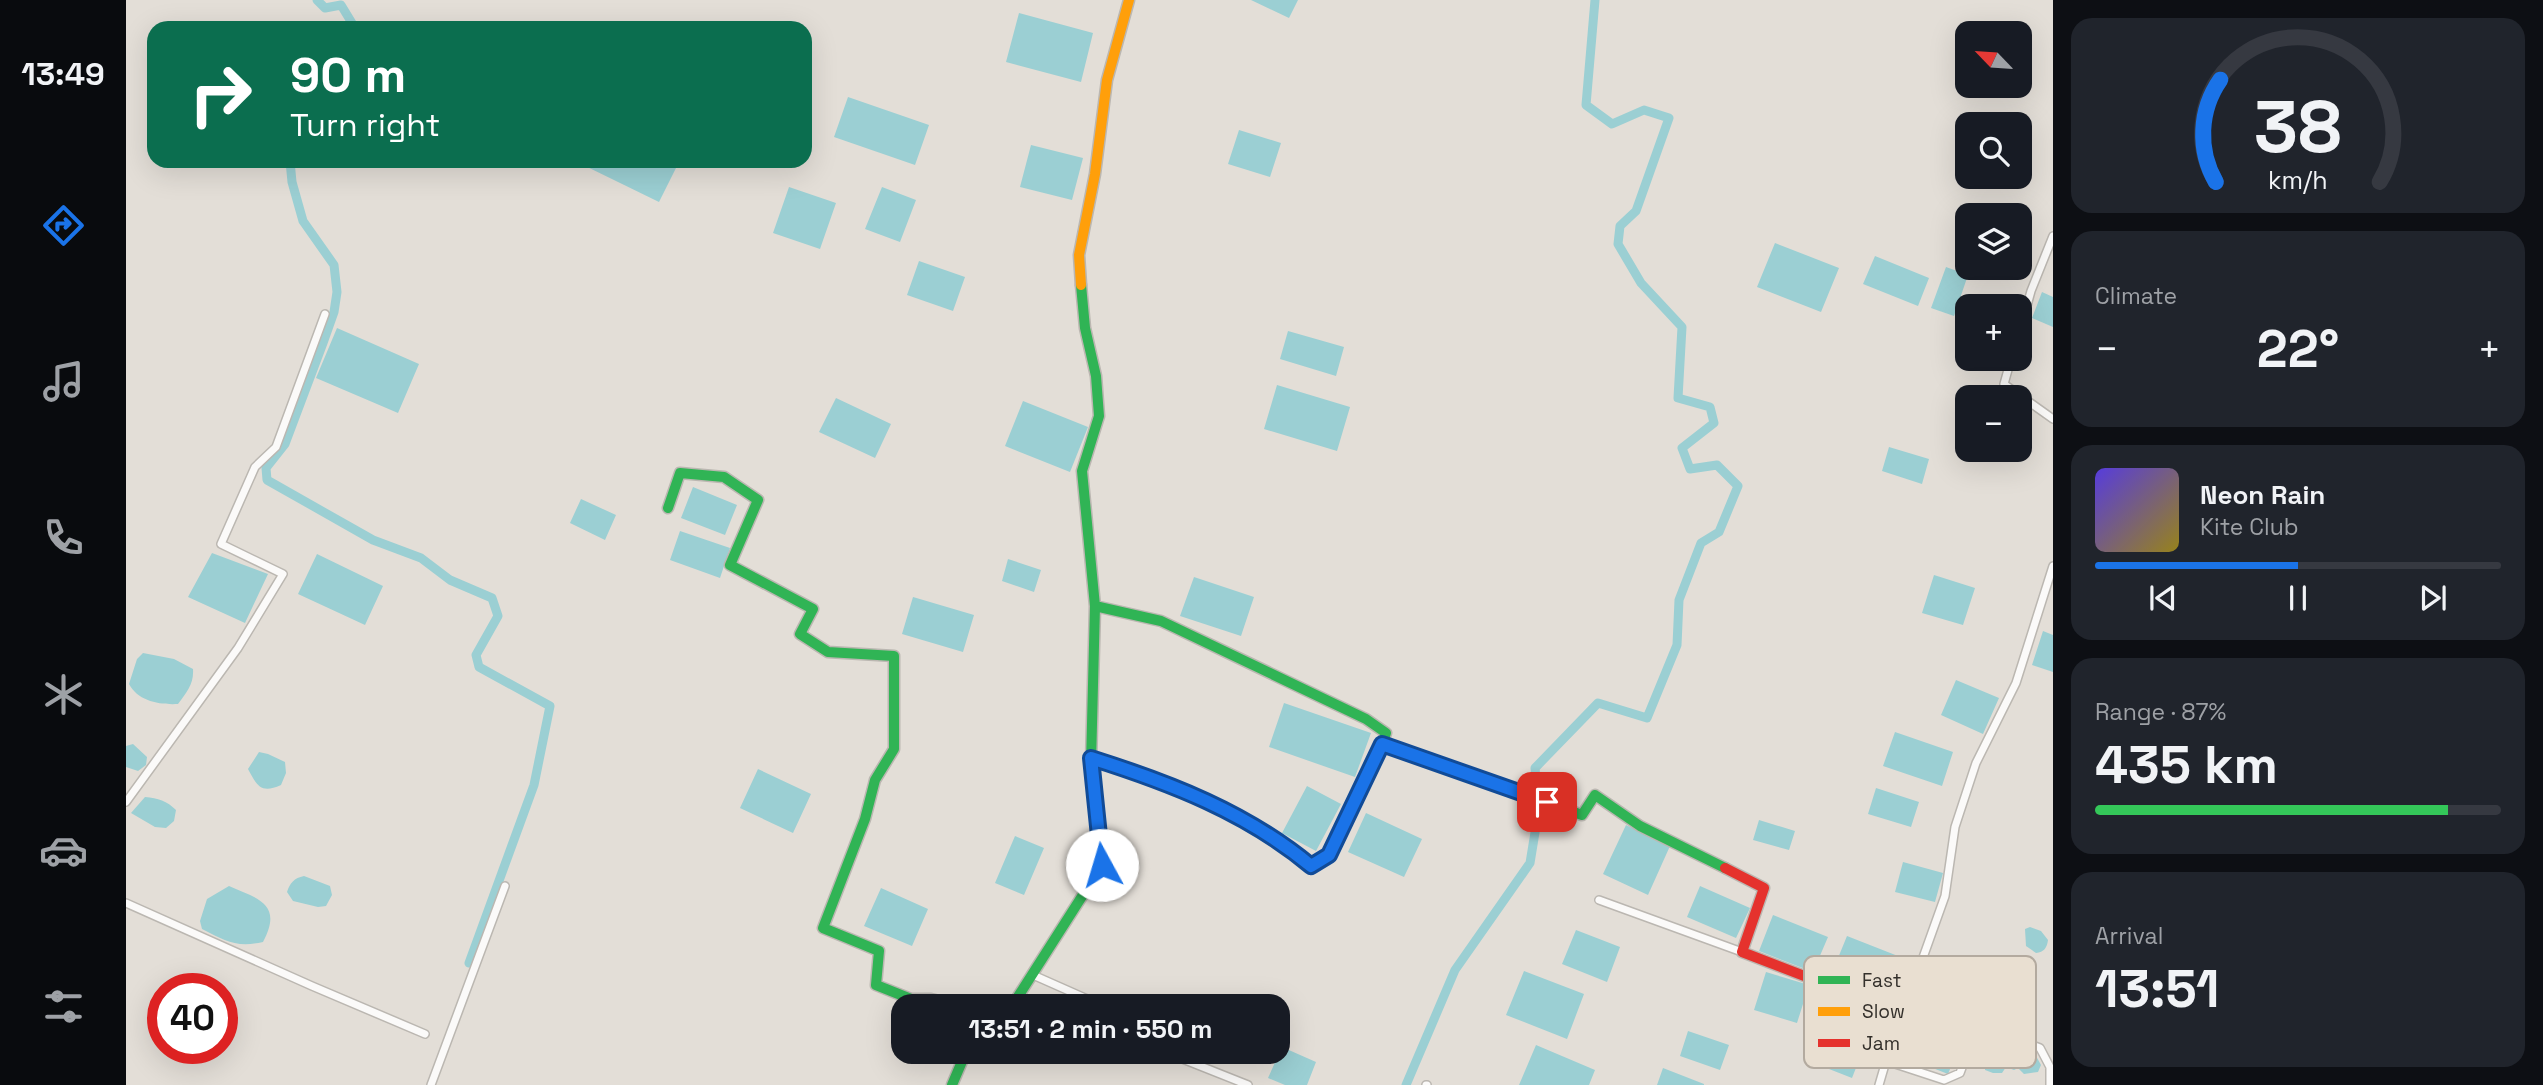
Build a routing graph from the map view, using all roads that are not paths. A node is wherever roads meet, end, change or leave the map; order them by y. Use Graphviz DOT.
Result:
graph roads {
  1 [pos="1129,0"];
  2 [pos="2053,236"];
  3 [pos="2030,294"];
  4 [pos="325,314"];
  5 [pos="2008,371"];
  6 [pos="2053,419"];
  7 [pos="668,508"];
  8 [pos="2053,566"];
  9 [pos="1095,606"];
  10 [pos="1382,744"];
  11 [pos="1091,758"];
  12 [pos="126,802"];
  13 [pos="505,886"];
  14 [pos="1599,900"];
  15 [pos="126,903"];
  16 [pos="1742,951"];
  17 [pos="1923,956"];
  18 [pos="1033,975"];
  19 [pos="1804,975"];
  20 [pos="898,994"];
  21 [pos="1020,994"];
  22 [pos="1076,994"];
  23 [pos="425,1034"];
  24 [pos="2036,1046"];
  25 [pos="961,1064"];
  26 [pos="1195,1064"];
  27 [pos="1884,1068"];
  28 [pos="1907,1068"];
  29 [pos="1962,1068"];
  30 [pos="431,1085"];
  31 [pos="952,1085"];
  32 [pos="1248,1085"];
  33 [pos="1879,1085"];
  34 [pos="2050,1085"];
  1 -- 9 [label="street"];
  2 -- 3 [label="street"];
  4 -- 12 [label="street"];
  5 -- 6 [label="street"];
  7 -- 20 [label="street"];
  8 -- 17 [label="street"];
  9 -- 10 [label="street"];
  9 -- 11 [label="street"];
  10 -- 11 [label="street"];
  10 -- 16 [label="street"];
  11 -- 18 [label="street"];
  13 -- 30 [label="street"];
  14 -- 16 [label="street"];
  15 -- 23 [label="street"];
  16 -- 19 [label="street"];
  18 -- 21 [label="street"];
  18 -- 22 [label="street"];
  24 -- 34 [label="street"];
  25 -- 31 [label="street"];
  26 -- 32 [label="street"];
  27 -- 33 [label="street"];
  28 -- 29 [label="street"];
}
